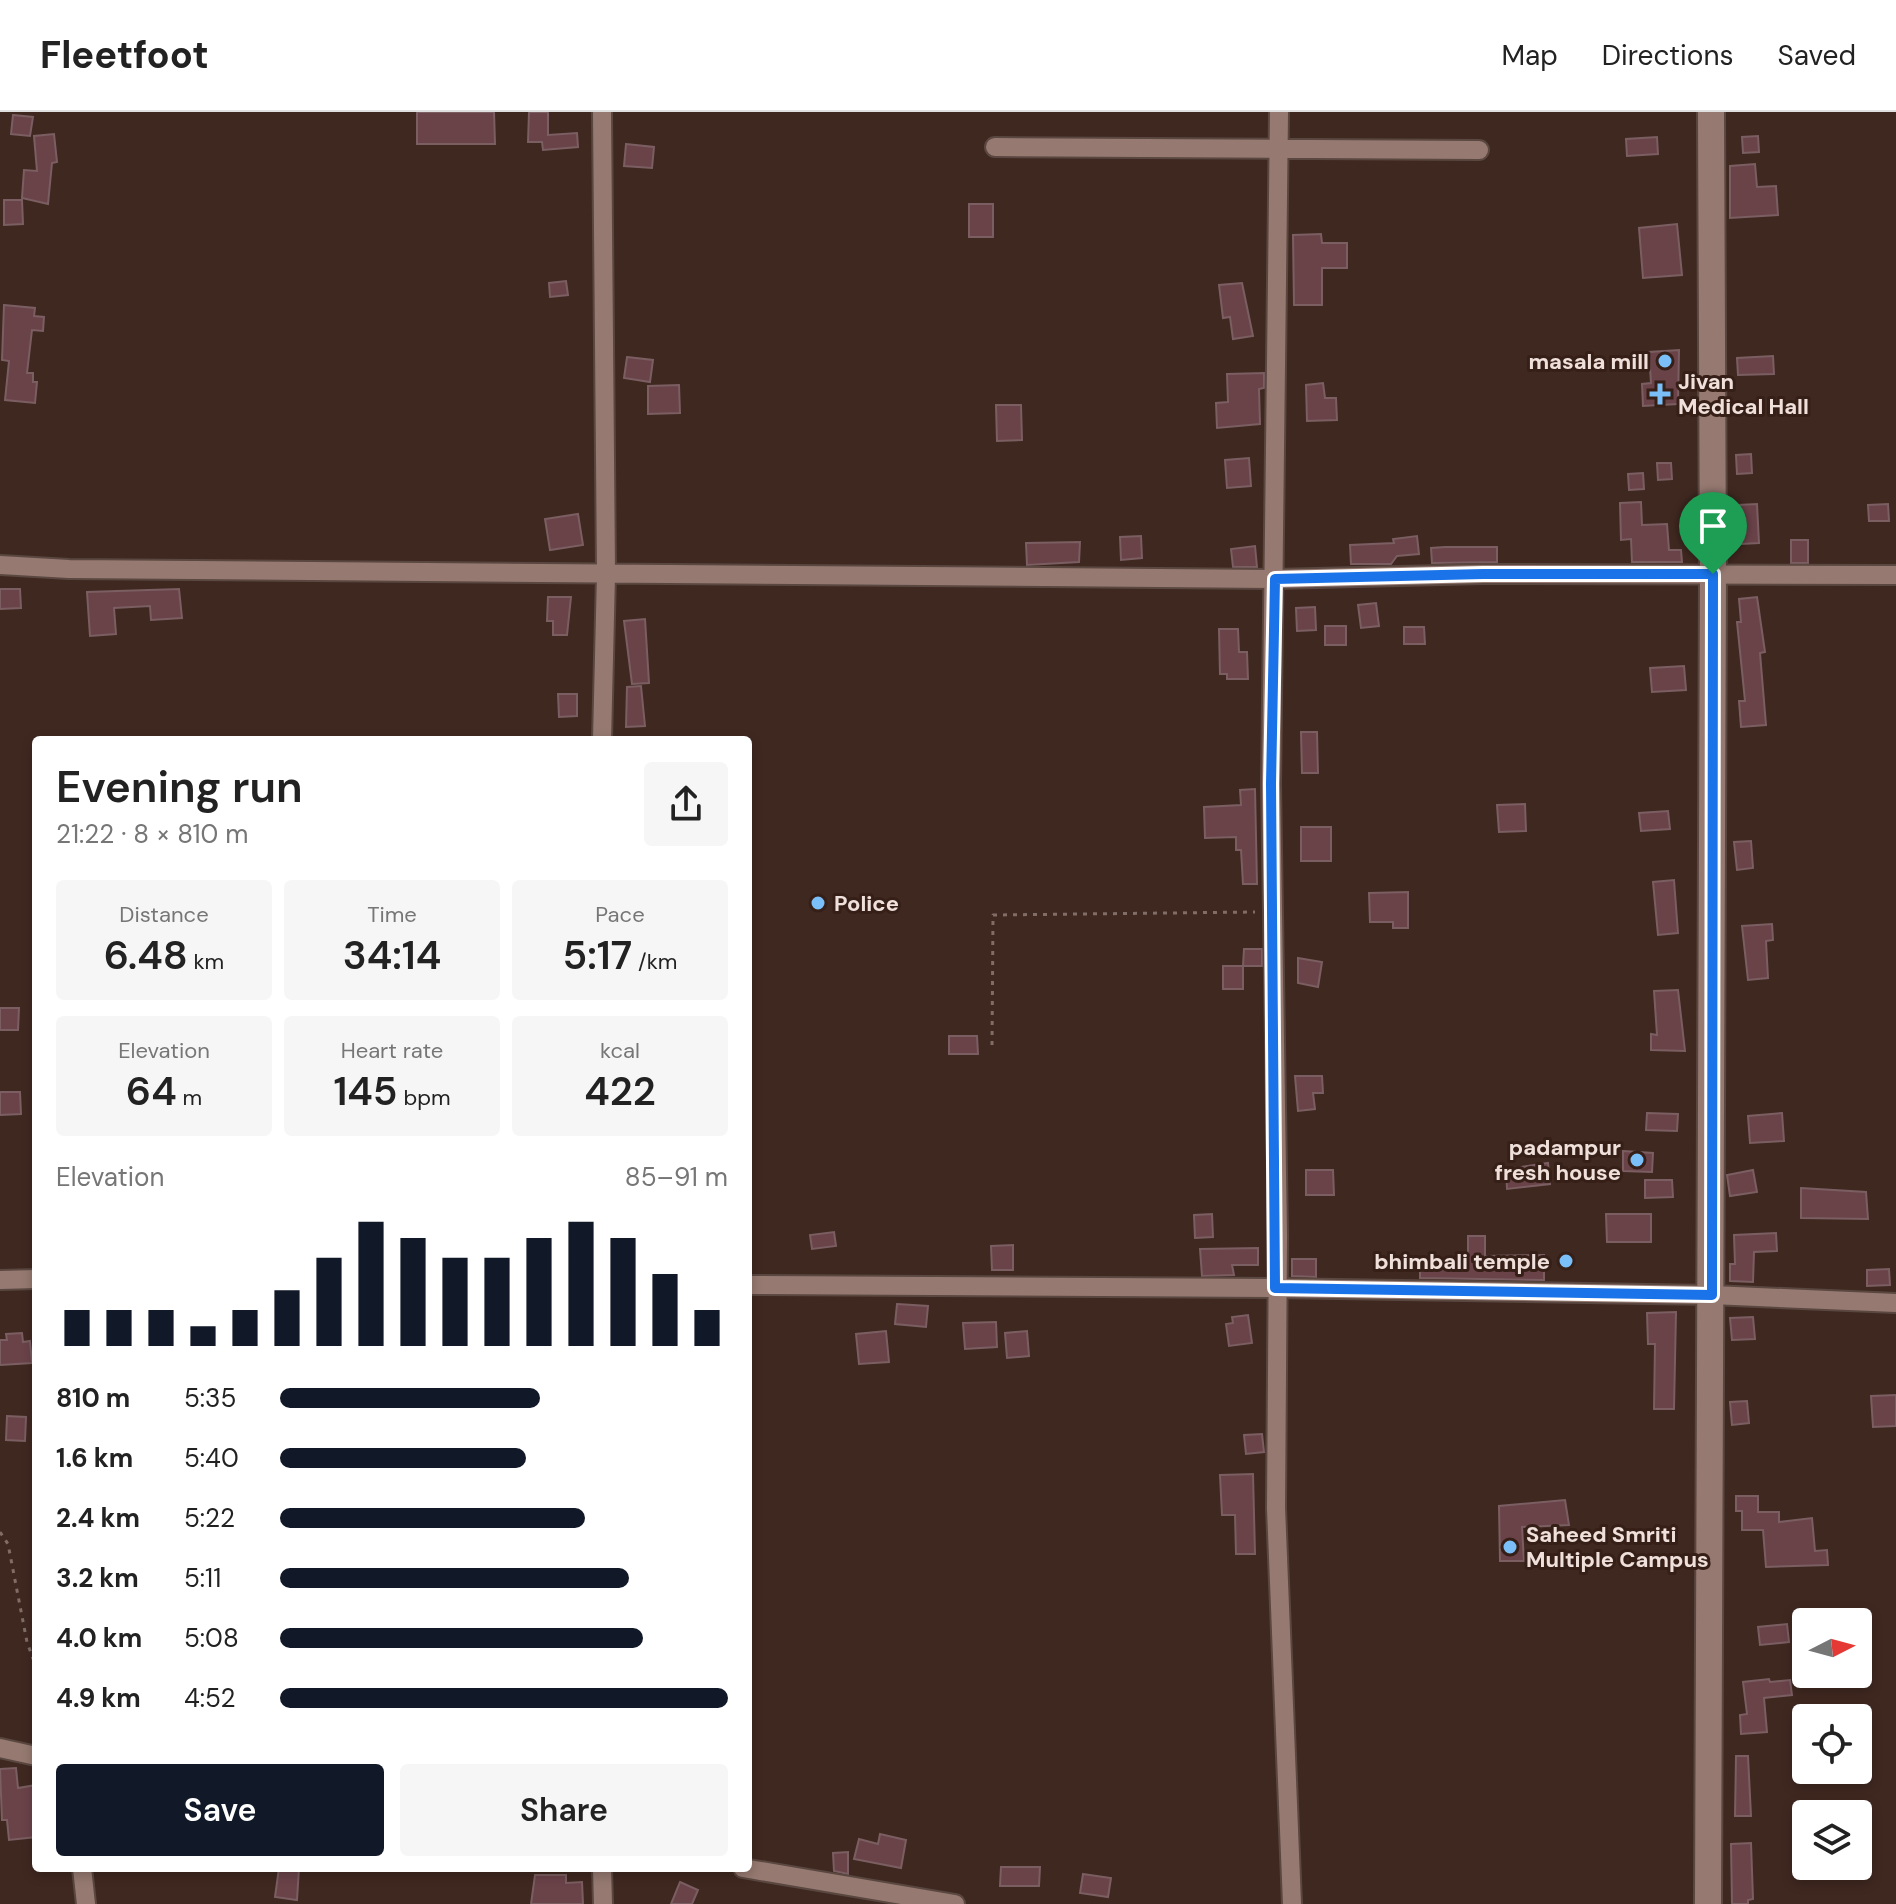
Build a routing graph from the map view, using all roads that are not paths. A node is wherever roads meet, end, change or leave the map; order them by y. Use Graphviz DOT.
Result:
graph roads {
  1 [pos="602,112"];
  2 [pos="1279,112"];
  3 [pos="1711,112"];
  4 [pos="995,147"];
  5 [pos="1278,150"];
  6 [pos="1479,150"];
  7 [pos="0,565"];
  8 [pos="606,574"];
  9 [pos="1713,574"];
  10 [pos="1896,575"];
  11 [pos="1275,579"];
  12 [pos="602,736"];
  13 [pos="32,1279"];
  14 [pos="0,1280"];
  15 [pos="752,1285"];
  16 [pos="1275,1288"];
  17 [pos="1712,1295"];
  18 [pos="1896,1303"];
  19 [pos="0,1748"];
  20 [pos="32,1755"];
  21 [pos="752,1870"];
  22 [pos="82,1872"];
  23 [pos="602,1872"];
  24 [pos="86,1904"];
  25 [pos="603,1904"];
  26 [pos="955,1904"];
  27 [pos="1292,1904"];
  28 [pos="1708,1904"];
  1 -- 8 [label="street"];
  2 -- 5 [label="street"];
  3 -- 9 [label="street"];
  4 -- 5 [label="street"];
  5 -- 6 [label="street"];
  5 -- 11 [label="street"];
  7 -- 8 [label="street"];
  8 -- 11 [label="street"];
  8 -- 12 [label="street"];
  9 -- 10 [label="street"];
  9 -- 11 [label="street"];
  9 -- 17 [label="street"];
  11 -- 16 [label="street"];
  13 -- 14 [label="street"];
  15 -- 16 [label="street"];
  16 -- 17 [label="street"];
  16 -- 27 [label="street"];
  17 -- 18 [label="street"];
  17 -- 28 [label="street"];
  19 -- 20 [label="street"];
  21 -- 26 [label="street"];
  22 -- 24 [label="street"];
  23 -- 25 [label="street"];
}
